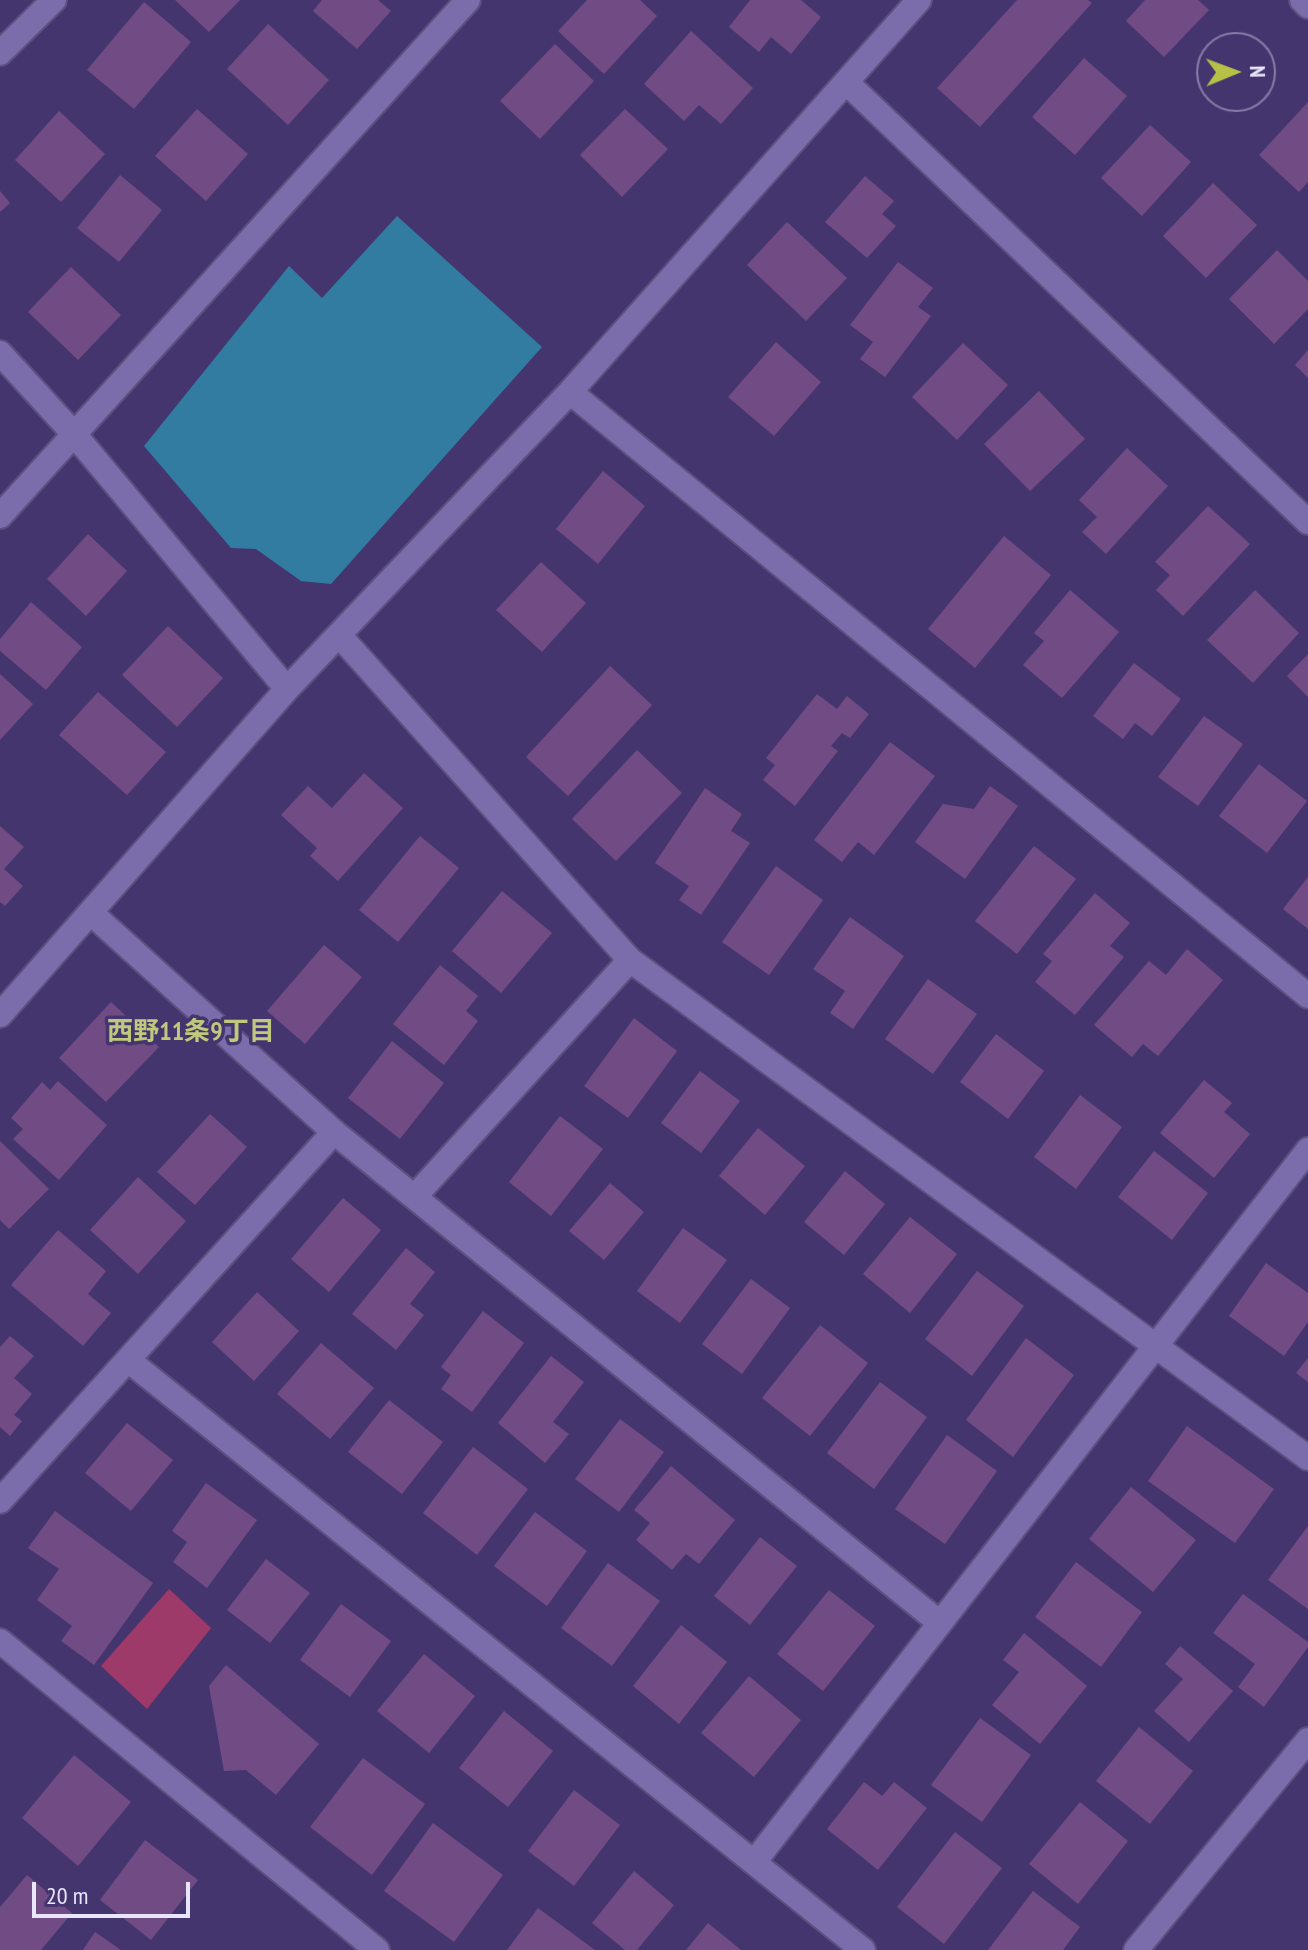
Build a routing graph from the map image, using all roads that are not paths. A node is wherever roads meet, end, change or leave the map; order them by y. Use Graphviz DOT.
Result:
graph roads {
  1 [pos="54,0"];
  2 [pos="468,0"];
  3 [pos="919,0"];
  4 [pos="1302,0"];
  5 [pos="1308,6"];
  6 [pos="0,53"];
  7 [pos="846,82"];
  8 [pos="0,353"];
  9 [pos="570,392"];
  10 [pos="74,434"];
  11 [pos="0,516"];
  12 [pos="1308,522"];
  13 [pos="339,635"];
  14 [pos="287,689"];
  15 [pos="91,913"];
  16 [pos="630,960"];
  17 [pos="1308,996"];
  18 [pos="0,1015"];
  19 [pos="334,1132"];
  20 [pos="1308,1150"];
  21 [pos="416,1195"];
  22 [pos="1154,1344"];
  23 [pos="128,1360"];
  24 [pos="1308,1458"];
  25 [pos="0,1501"];
  26 [pos="940,1623"];
  27 [pos="0,1641"];
  28 [pos="1308,1740"];
  29 [pos="755,1861"];
  30 [pos="377,1950"];
  31 [pos="863,1950"];
  32 [pos="1136,1950"];
  1 -- 6 [label="street"];
  2 -- 10 [label="street"];
  3 -- 7 [label="street"];
  4 -- 5 [label="street"];
  7 -- 9 [label="street"];
  7 -- 12 [label="street"];
  8 -- 10 [label="street"];
  9 -- 13 [label="street"];
  9 -- 17 [label="street"];
  10 -- 11 [label="street"];
  10 -- 14 [label="street"];
  13 -- 14 [label="street"];
  13 -- 16 [label="street"];
  14 -- 15 [label="street"];
  15 -- 18 [label="street"];
  15 -- 19 [label="street"];
  16 -- 21 [label="street"];
  16 -- 22 [label="street"];
  19 -- 21 [label="street"];
  19 -- 23 [label="street"];
  20 -- 22 [label="street"];
  21 -- 26 [label="street"];
  22 -- 24 [label="street"];
  22 -- 26 [label="street"];
  23 -- 25 [label="street"];
  23 -- 29 [label="street"];
  26 -- 29 [label="street"];
  27 -- 30 [label="street"];
  28 -- 32 [label="street"];
  29 -- 31 [label="street"];
}
